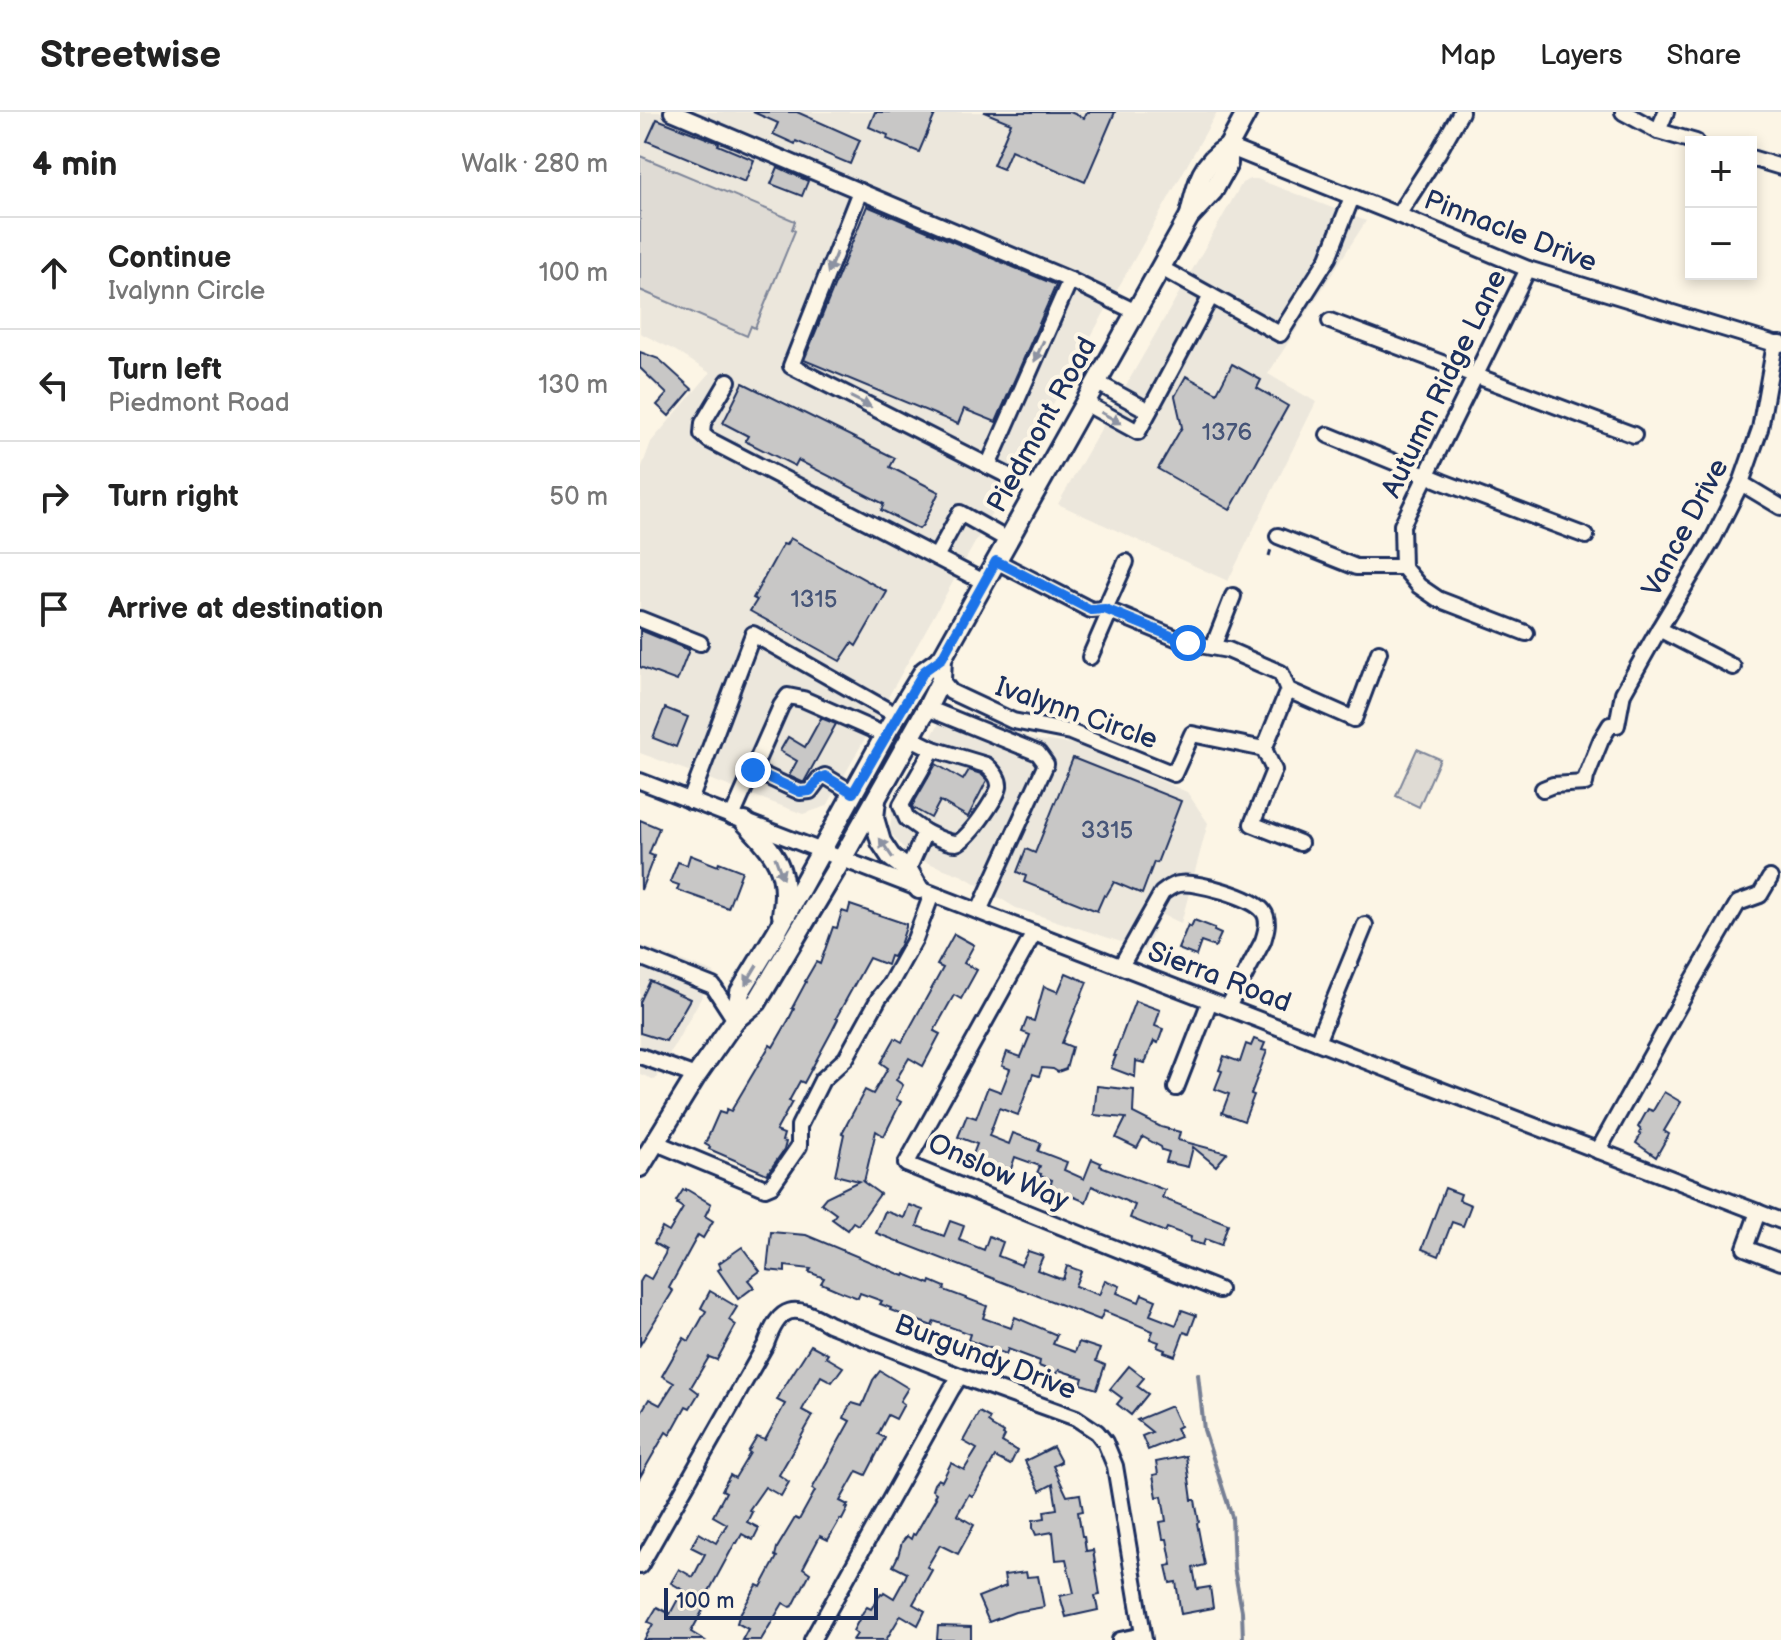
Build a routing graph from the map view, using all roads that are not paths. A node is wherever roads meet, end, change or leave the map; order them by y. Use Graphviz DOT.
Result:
graph roads {
  1 [pos="672,112"];
  2 [pos="1247,112"];
  3 [pos="1461,112"];
  4 [pos="1623,112"];
  5 [pos="1666,112"];
  6 [pos="1658,131"];
  7 [pos="1685,139"];
  8 [pos="1228,147"];
  9 [pos="1757,160"];
  10 [pos="1781,167"];
  11 [pos="860,191"];
  12 [pos="1352,197"];
  13 [pos="1398,215"];
  14 [pos="1161,268"];
  15 [pos="1528,269"];
  16 [pos="1070,280"];
  17 [pos="1211,296"];
  18 [pos="1136,312"];
  19 [pos="1330,321"];
  20 [pos="1778,344"];
  21 [pos="1477,375"];
  22 [pos="728,381"];
  23 [pos="1096,382"];
  24 [pos="1085,403"];
  25 [pos="1149,411"];
  26 [pos="1328,435"];
  27 [pos="1634,435"];
  28 [pos="988,466"];
  29 [pos="1426,475"];
  30 [pos="1741,483"];
  31 [pos="1036,490"];
  32 [pos="1781,507"];
  33 [pos="1586,536"];
  34 [pos="1008,540"];
  35 [pos="1275,541"];
  36 [pos="936,557"];
  37 [pos="996,561"];
  38 [pos="1126,562"];
  39 [pos="1403,567"];
  40 [pos="984,582"];
  41 [pos="1233,596"];
  42 [pos="1108,610"];
  43 [pos="640,619"];
  44 [pos="1659,629"];
  45 [pos="1526,633"];
  46 [pos="700,643"];
  47 [pos="1213,647"];
  48 [pos="1379,652"];
  49 [pos="1090,657"];
  50 [pos="942,658"];
  51 [pos="1733,667"];
  52 [pos="941,680"];
  53 [pos="1288,690"];
  54 [pos="927,708"];
  55 [pos="896,715"];
  56 [pos="885,735"];
  57 [pos="911,738"];
  58 [pos="933,749"];
  59 [pos="1264,749"];
  60 [pos="753,770"];
  61 [pos="640,781"];
  62 [pos="1543,789"];
  63 [pos="853,793"];
  64 [pos="876,798"];
  65 [pos="690,801"];
  66 [pos="738,820"];
  67 [pos="925,832"];
  68 [pos="1300,843"];
  69 [pos="821,850"];
  70 [pos="842,859"];
  71 [pos="908,870"];
  72 [pos="1770,878"];
  73 [pos="925,892"];
  74 [pos="979,911"];
  75 [pos="1365,925"];
  76 [pos="780,926"];
  77 [pos="1034,933"];
  78 [pos="640,957"];
  79 [pos="1121,966"];
  80 [pos="1210,1001"];
  81 [pos="1228,1007"];
  82 [pos="735,1020"];
  83 [pos="1317,1042"];
  84 [pos="640,1056"];
  85 [pos="696,1076"];
  86 [pos="1176,1088"];
  87 [pos="1598,1151"];
  88 [pos="646,1152"];
  89 [pos="1758,1212"];
  90 [pos="1781,1221"];
  91 [pos="1781,1262"];
  92 [pos="1219,1290"];
  93 [pos="960,1376"];
  94 [pos="640,1566"];
  95 [pos="1144,1637"];
  96 [pos="812,1640"];
  97 [pos="1120,1640"];
  1 -- 11 [label="street"];
  2 -- 8 [label="main road, Piedmont Road"];
  3 -- 13 [label="street"];
  4 -- 6 [label="street"];
  5 -- 6 [label="street"];
  6 -- 7 [label="street"];
  8 -- 12 [label="street, Pinnacle Drive"];
  8 -- 14 [label="main road, Piedmont Road"];
  9 -- 10 [label="street"];
  11 -- 16 [label="street"];
  11 -- 28 [label="street, one-way"];
  12 -- 13 [label="street, Pinnacle Drive"];
  12 -- 17 [label="street"];
  13 -- 15 [label="street, Pinnacle Drive"];
  14 -- 17 [label="street"];
  14 -- 18 [label="main road, Piedmont Road"];
  15 -- 20 [label="street, Pinnacle Drive"];
  15 -- 21 [label="street, Autumn Ridge Lane"];
  16 -- 18 [label="street"];
  16 -- 28 [label="street, one-way"];
  17 -- 25 [label="street"];
  18 -- 23 [label="main road, Piedmont Road"];
  19 -- 21 [label="street"];
  20 -- 30 [label="street, Vance Drive"];
  21 -- 27 [label="street"];
  21 -- 29 [label="street, Autumn Ridge Lane"];
  22 -- 36 [label="street"];
  23 -- 24 [label="main road, Piedmont Road"];
  23 -- 25 [label="street"];
  24 -- 25 [label="street, one-way"];
  24 -- 31 [label="main road, Piedmont Road"];
  26 -- 29 [label="street"];
  28 -- 31 [label="street"];
  29 -- 33 [label="street"];
  29 -- 39 [label="street, Autumn Ridge Lane"];
  30 -- 32 [label="street"];
  30 -- 44 [label="street, Vance Drive"];
  31 -- 34 [label="main road, Piedmont Road"];
  34 -- 36 [label="street"];
  34 -- 37 [label="main road, Piedmont Road"];
  35 -- 39 [label="street"];
  36 -- 40 [label="street"];
  37 -- 40 [label="main road, Piedmont Road"];
  37 -- 42 [label="street"];
  38 -- 42 [label="street"];
  39 -- 45 [label="street"];
  40 -- 50 [label="main road, Piedmont Road"];
  41 -- 47 [label="street"];
  42 -- 47 [label="street"];
  42 -- 49 [label="street"];
  43 -- 46 [label="street"];
  44 -- 51 [label="street"];
  44 -- 62 [label="street, Vance Drive"];
  47 -- 53 [label="street"];
  48 -- 53 [label="street"];
  50 -- 52 [label="main road, Piedmont Road"];
  50 -- 55 [label="main road, Piedmont Road"];
  52 -- 54 [label="main road, Piedmont Road"];
  52 -- 59 [label="street, Ivalynn Circle"];
  53 -- 59 [label="street"];
  54 -- 57 [label="main road, Piedmont Road"];
  54 -- 74 [label="street"];
  55 -- 56 [label="main road, Piedmont Road"];
  55 -- 65 [label="street"];
  56 -- 60 [label="street"];
  56 -- 63 [label="main road, Piedmont Road"];
  57 -- 58 [label="street"];
  57 -- 64 [label="main road, Piedmont Road"];
  58 -- 67 [label="street"];
  58 -- 67 [label="street"];
  59 -- 68 [label="street"];
  60 -- 63 [label="street"];
  60 -- 66 [label="street"];
  61 -- 65 [label="street, Sierra Road"];
  63 -- 69 [label="main road, Piedmont Road"];
  64 -- 70 [label="main road, Piedmont Road"];
  71 -- 64 [label="main road, one-way"];
  65 -- 66 [label="street, Sierra Road"];
  66 -- 69 [label="street, Sierra Road"];
  66 -- 76 [label="main road, one-way"];
  67 -- 71 [label="street"];
  69 -- 70 [label="street, Sierra Road"];
  69 -- 76 [label="main road, Piedmont Road"];
  70 -- 73 [label="street, Sierra Road"];
  70 -- 82 [label="main road, Piedmont Road"];
  71 -- 73 [label="main road"];
  72 -- 87 [label="street"];
  73 -- 74 [label="street, Sierra Road"];
  73 -- 88 [label="street"];
  74 -- 77 [label="street, Sierra Road"];
  75 -- 83 [label="street"];
  76 -- 82 [label="main road, Piedmont Road, one-way"];
  77 -- 79 [label="street, Sierra Road"];
  77 -- 92 [label="street, Onslow Way"];
  78 -- 82 [label="street"];
  79 -- 80 [label="street, Sierra Road"];
  79 -- 81 [label="street"];
  80 -- 81 [label="street, Sierra Road"];
  80 -- 86 [label="street"];
  81 -- 83 [label="street, Sierra Road"];
  82 -- 85 [label="main road, Piedmont Road"];
  83 -- 87 [label="street, Sierra Road"];
  84 -- 85 [label="street"];
  85 -- 88 [label="main road, Piedmont Road"];
  87 -- 89 [label="street, Sierra Road"];
  89 -- 90 [label="street, Sierra Road"];
  89 -- 91 [label="street"];
  93 -- 94 [label="street, Burgundy Drive"];
  93 -- 95 [label="street, Burgundy Drive"];
  93 -- 96 [label="street"];
  95 -- 97 [label="street"];
}
